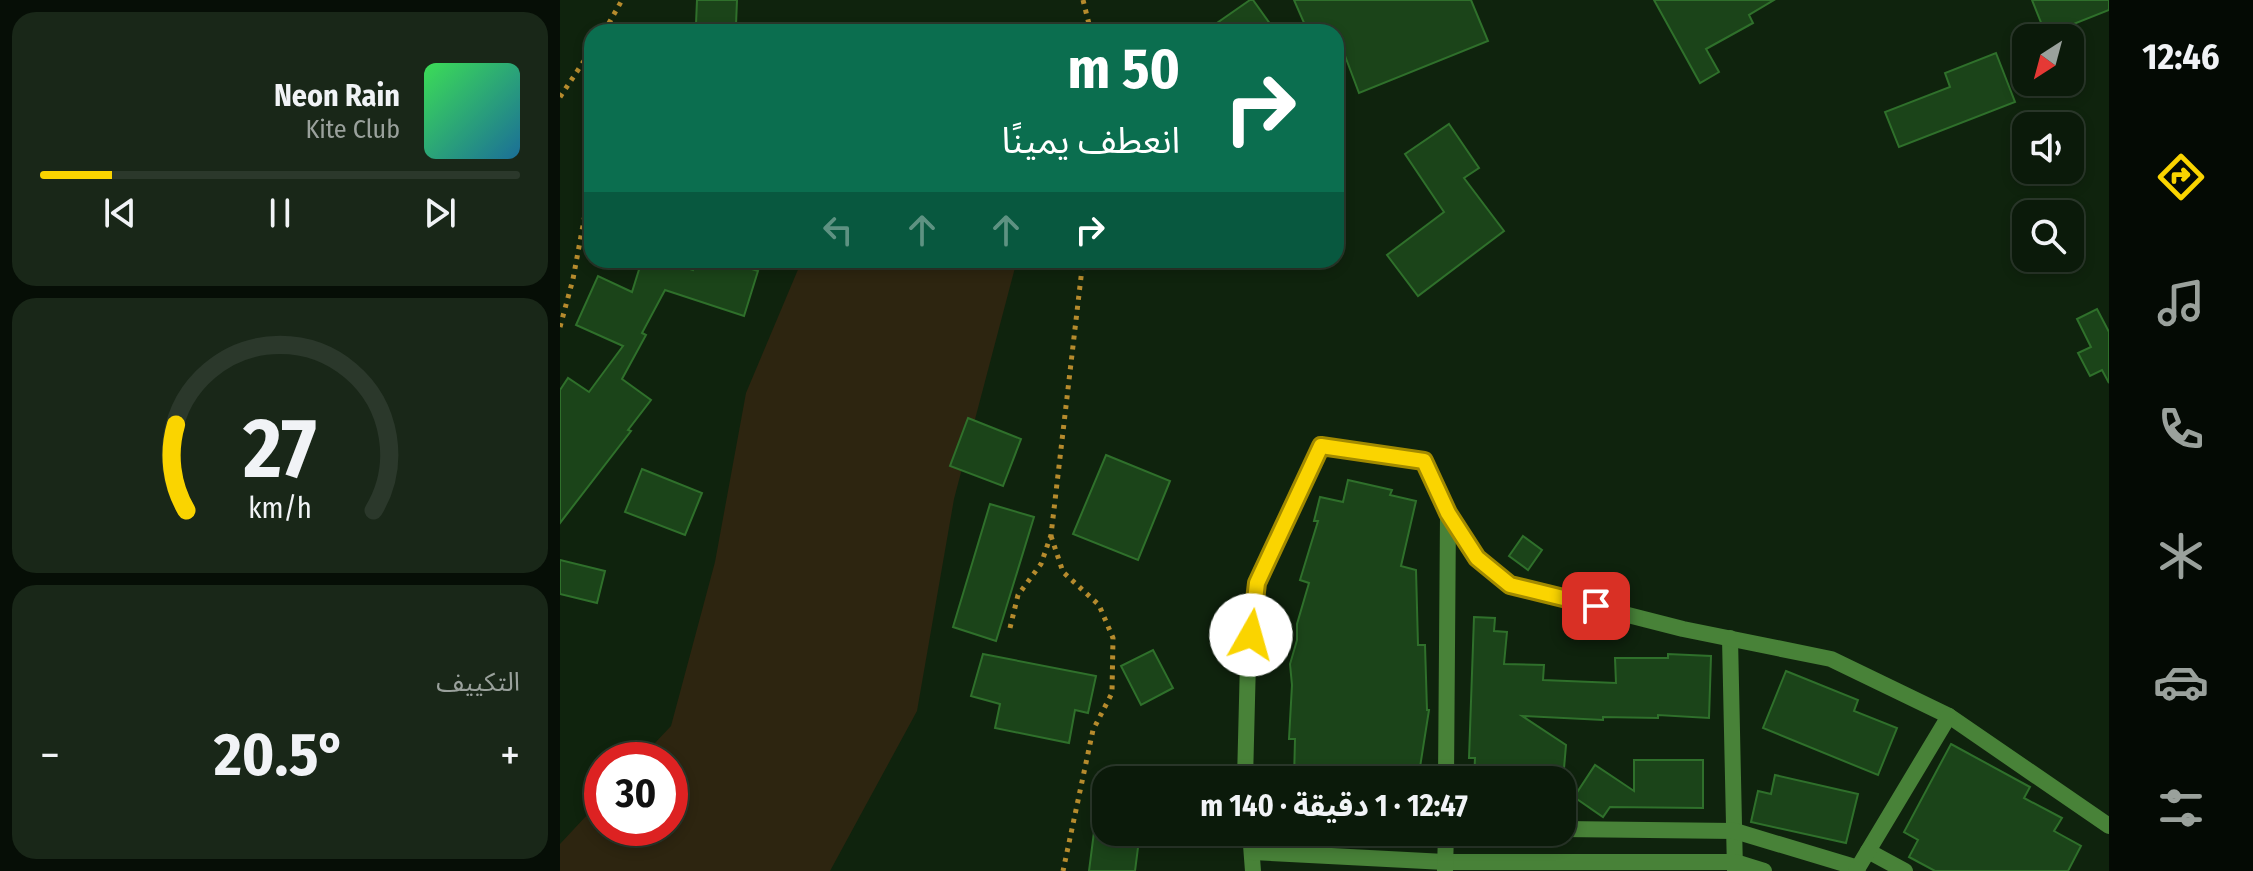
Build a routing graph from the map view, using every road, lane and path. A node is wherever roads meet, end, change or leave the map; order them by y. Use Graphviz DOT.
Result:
graph roads {
  1 [pos="622,0"];
  2 [pos="1083,0"];
  3 [pos="611,24"];
  4 [pos="1089,24"];
  5 [pos="584,61"];
  6 [pos="560,97"];
  7 [pos="584,220"];
  8 [pos="1082,268"];
  9 [pos="560,327"];
  10 [pos="1448,513"];
  11 [pos="1051,535"];
  12 [pos="1010,628"];
  13 [pos="1730,638"];
  14 [pos="1949,716"];
  15 [pos="1245,766"];
  16 [pos="1446,766"];
  17 [pos="2109,826"];
  18 [pos="1576,829"];
  19 [pos="1735,831"];
  20 [pos="1252,846"];
  21 [pos="1446,846"];
  22 [pos="1868,851"];
  23 [pos="1253,852"];
  24 [pos="1445,866"];
  25 [pos="1735,866"];
  26 [pos="1857,869"];
  27 [pos="1063,871"];
  28 [pos="1253,871"];
  29 [pos="1764,871"];
  30 [pos="1905,871"];
  1 -- 3 [label="path"];
  2 -- 4 [label="path"];
  5 -- 6 [label="path"];
  7 -- 9 [label="path"];
  8 -- 11 [label="path"];
  10 -- 13 [label="street"];
  10 -- 15 [label="street"];
  10 -- 16 [label="street"];
  11 -- 12 [label="path"];
  11 -- 27 [label="path"];
  13 -- 14 [label="street"];
  13 -- 19 [label="street"];
  14 -- 17 [label="street"];
  14 -- 22 [label="street"];
  18 -- 19 [label="street"];
  19 -- 25 [label="street"];
  19 -- 26 [label="street"];
  20 -- 23 [label="street"];
  21 -- 24 [label="street"];
  22 -- 26 [label="street"];
  22 -- 30 [label="street"];
  23 -- 24 [label="street"];
  23 -- 28 [label="street"];
  24 -- 25 [label="street"];
  25 -- 29 [label="street"];
}
